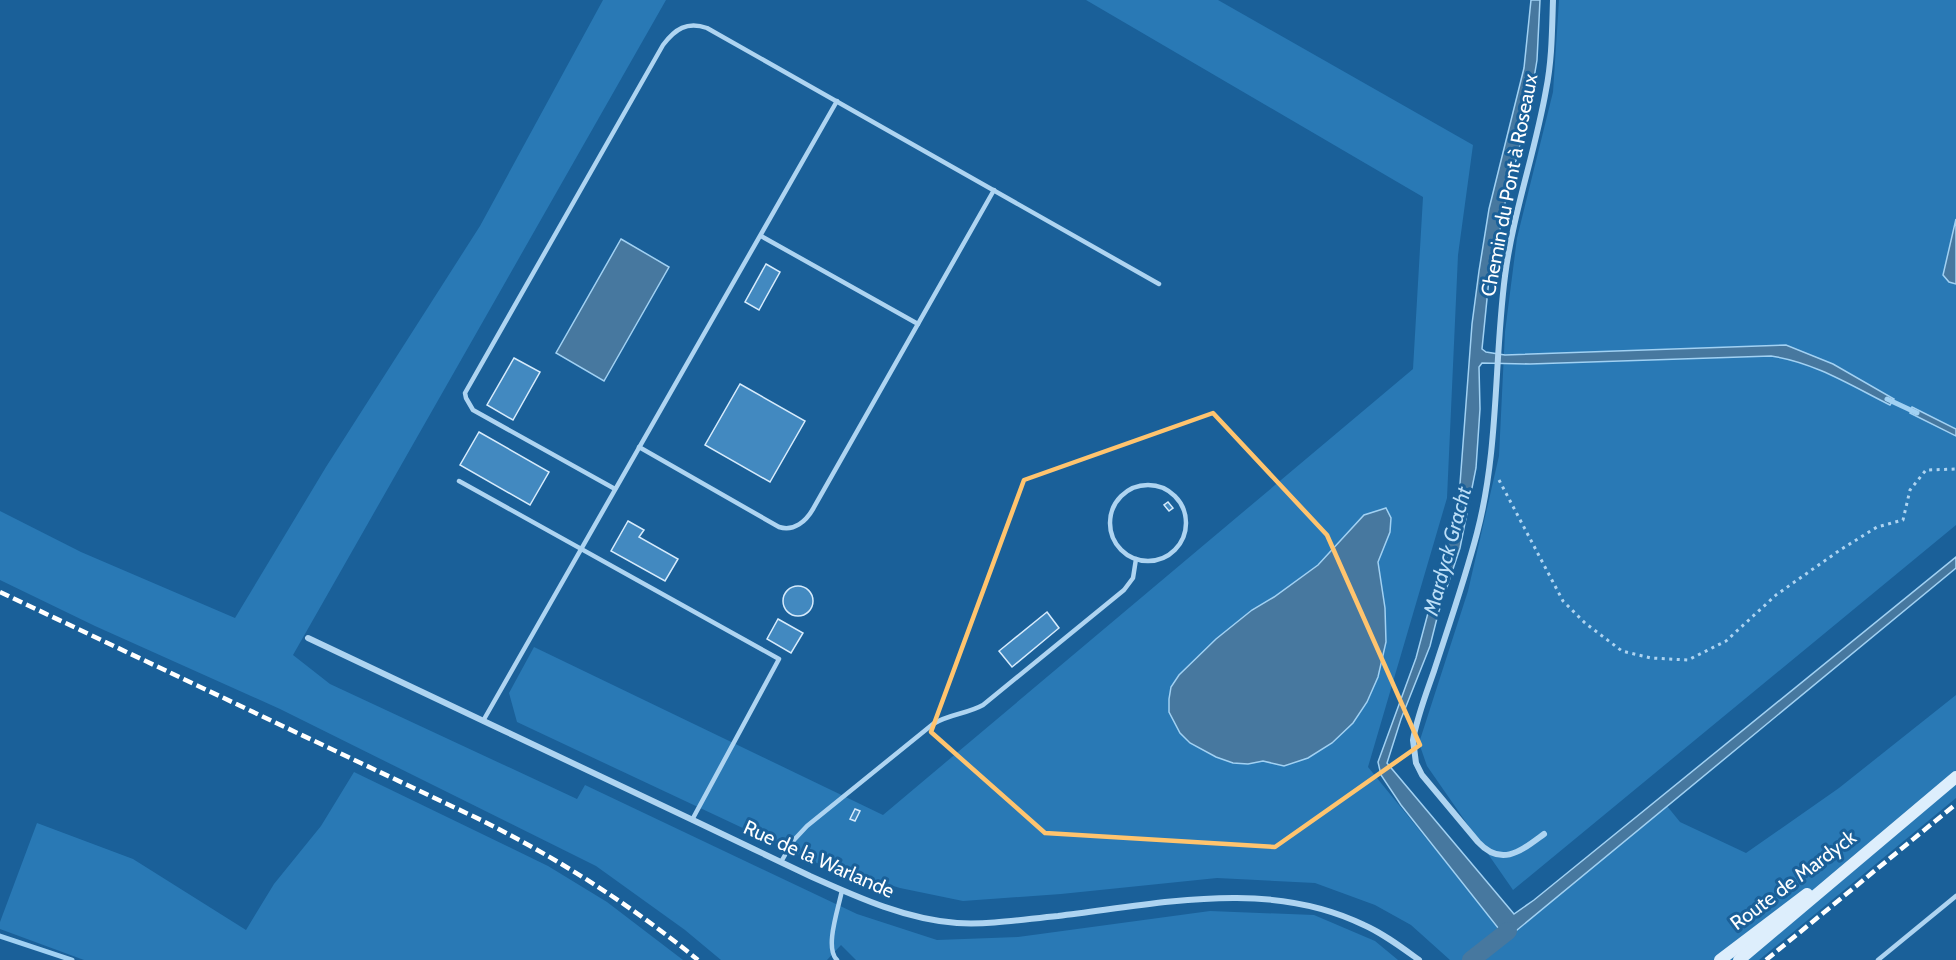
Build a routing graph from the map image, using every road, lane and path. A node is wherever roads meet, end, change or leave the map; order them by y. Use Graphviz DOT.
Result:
graph roads {
  1 [pos="1553,0"];
  2 [pos="837,101"];
  3 [pos="994,190"];
  4 [pos="761,236"];
  5 [pos="1159,284"];
  6 [pos="918,324"];
  7 [pos="639,447"];
  8 [pos="1490,462"];
  9 [pos="1956,469"];
  10 [pos="459,481"];
  11 [pos="615,489"];
  12 [pos="580,549"];
  13 [pos="1136,559"];
  14 [pos="308,638"];
  15 [pos="483,721"];
  16 [pos="1956,777"];
  17 [pos="692,820"];
  18 [pos="1890,832"];
  19 [pos="1544,834"];
  20 [pos="781,862"];
  21 [pos="842,890"];
  22 [pos="1956,896"];
  23 [pos="1418,959"];
  24 [pos="837,960"];
  25 [pos="1720,960"];
  26 [pos="1739,960"];
  27 [pos="1878,960"];
  1 -- 8 [label="street, Chemin du Pont à Roseaux"];
  2 -- 3 [label="lane"];
  2 -- 4 [label="lane"];
  2 -- 11 [label="lane"];
  3 -- 5 [label="lane"];
  3 -- 6 [label="lane"];
  4 -- 6 [label="lane"];
  4 -- 7 [label="lane"];
  6 -- 7 [label="lane"];
  7 -- 11 [label="lane"];
  8 -- 9 [label="path"];
  8 -- 19 [label="street, Chemin du Pont à Roseaux"];
  10 -- 12 [label="lane"];
  11 -- 12 [label="lane"];
  12 -- 15 [label="lane"];
  12 -- 17 [label="lane"];
  13 -- 13 [label="lane"];
  13 -- 20 [label="lane"];
  14 -- 15 [label="street, Rue de la Warlande"];
  15 -- 17 [label="street, Rue de la Warlande"];
  16 -- 18 [label="main road, Route de Mardyck"];
  17 -- 20 [label="street, Rue de la Warlande"];
  18 -- 25 [label="main road, Route de Mardyck"];
  18 -- 26 [label="main road, Route de Mardyck"];
  20 -- 21 [label="street, Rue de la Warlande"];
  21 -- 23 [label="street, Rue de la Warlande"];
  21 -- 24 [label="lane"];
  22 -- 27 [label="lane"];
}
